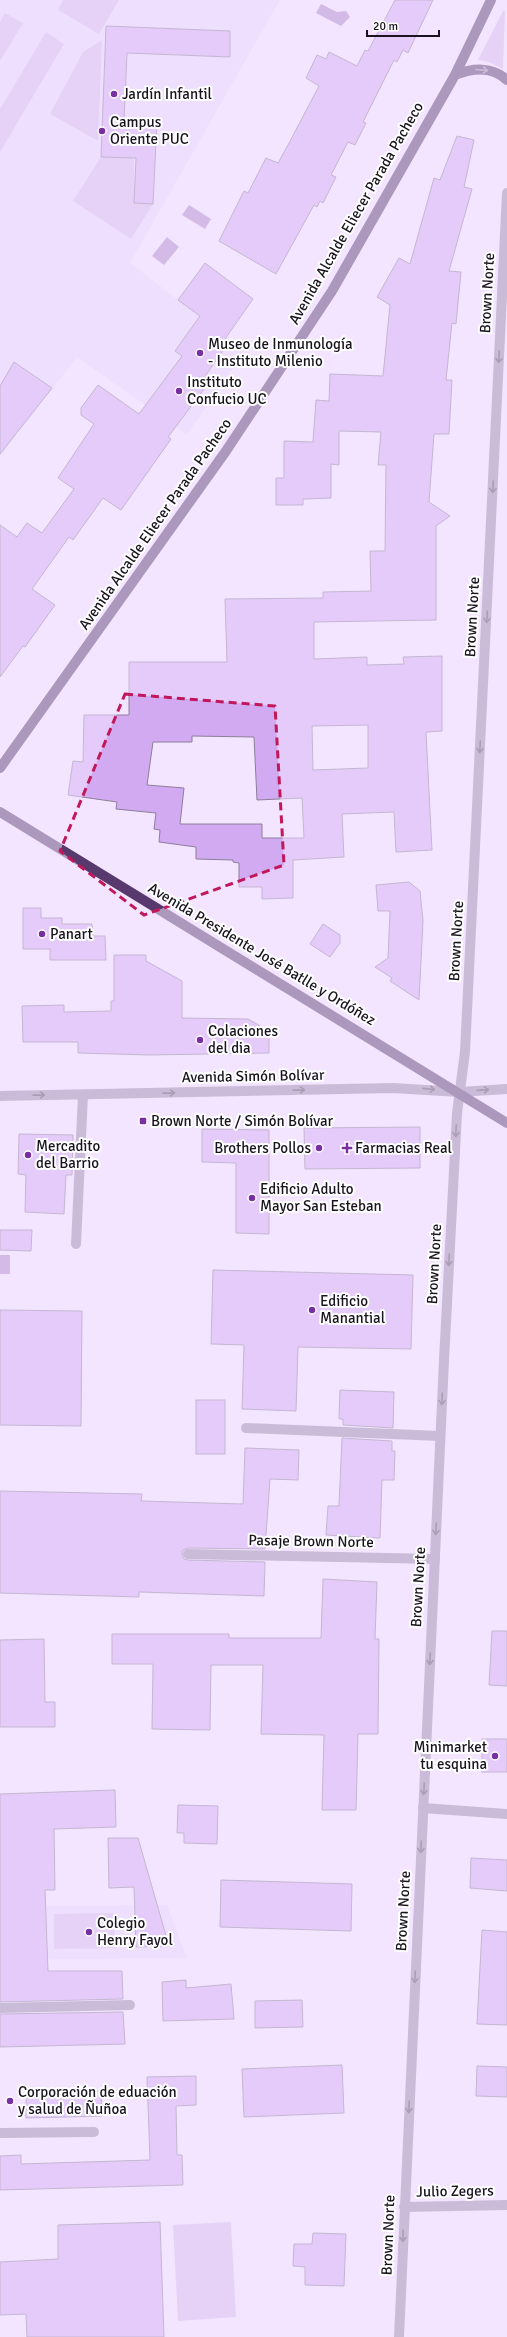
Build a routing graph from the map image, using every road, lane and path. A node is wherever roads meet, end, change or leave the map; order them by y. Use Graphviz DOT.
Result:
graph roads {
  1 [pos="491,0"];
  2 [pos="454,75"];
  3 [pos="507,80"];
  4 [pos="507,193"];
  5 [pos="0,768"];
  6 [pos="0,812"];
  7 [pos="507,1089"];
  8 [pos="459,1092"];
  9 [pos="83,1095"];
  10 [pos="0,1096"];
  11 [pos="507,1123"];
  12 [pos="76,1244"];
  13 [pos="246,1428"];
  14 [pos="440,1436"];
  15 [pos="188,1554"];
  16 [pos="435,1559"];
  17 [pos="423,1808"];
  18 [pos="507,1814"];
  19 [pos="130,2005"];
  20 [pos="0,2008"];
  21 [pos="94,2132"];
  22 [pos="0,2133"];
  23 [pos="507,2205"];
  24 [pos="404,2207"];
  25 [pos="399,2337"];
  1 -- 2 [label="main road, Avenida Alcalde Eliecer Parada Pacheco"];
  2 -- 3 [label="main road, one-way"];
  2 -- 5 [label="main road, Avenida Alcalde Eliecer Parada Pacheco"];
  4 -- 8 [label="street, Brown Norte, one-way"];
  6 -- 8 [label="main road, Avenida Presidente José Batlle y Ordóñez"];
  8 -- 7 [label="street, Avenida Simón Bolívar, one-way"];
  9 -- 8 [label="street, Avenida Simón Bolívar, one-way"];
  8 -- 11 [label="main road, Avenida Presidente José Batlle y Ordóñez"];
  8 -- 14 [label="street, Brown Norte, one-way"];
  10 -- 9 [label="street, Avenida Simón Bolívar, one-way"];
  9 -- 12 [label="street"];
  13 -- 14 [label="street"];
  14 -- 16 [label="street, Brown Norte, one-way"];
  15 -- 16 [label="street, Pasaje Brown Norte"];
  16 -- 17 [label="street, Brown Norte, one-way"];
  17 -- 18 [label="street"];
  17 -- 24 [label="street, Brown Norte, one-way"];
  19 -- 20 [label="street"];
  21 -- 22 [label="street"];
  23 -- 24 [label="street, Julio Zegers"];
  24 -- 25 [label="street, Brown Norte, one-way"];
}
